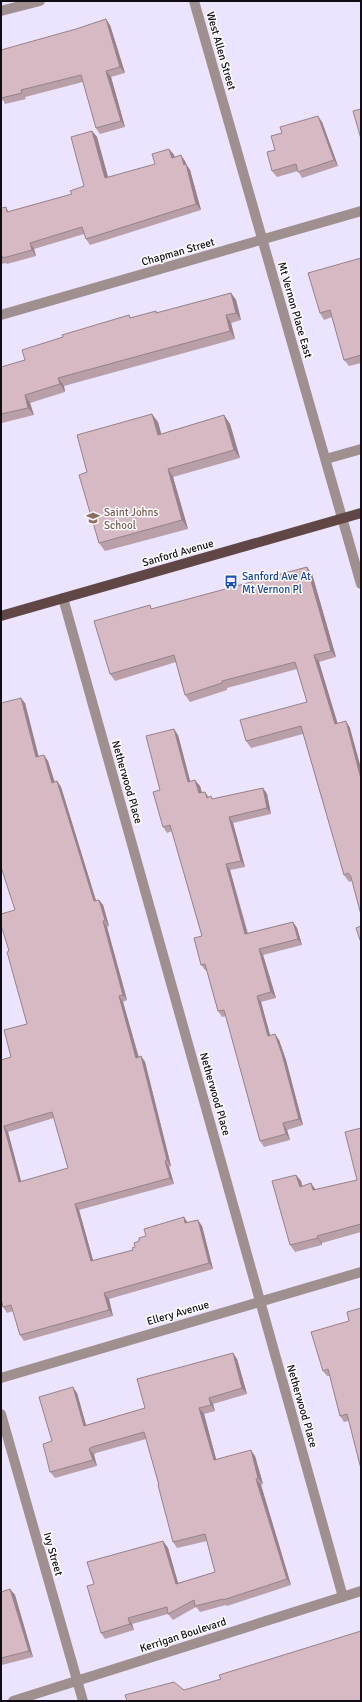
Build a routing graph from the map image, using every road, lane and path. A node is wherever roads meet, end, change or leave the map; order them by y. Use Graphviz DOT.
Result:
graph roads {
  1 [pos="40,1"];
  2 [pos="194,1"];
  3 [pos="1,11"];
  4 [pos="225,108"];
  5 [pos="361,211"];
  6 [pos="262,240"];
  7 [pos="1,315"];
  8 [pos="361,449"];
  9 [pos="326,459"];
  10 [pos="361,513"];
  11 [pos="342,518"];
  12 [pos="361,584"];
  13 [pos="63,598"];
  14 [pos="1,616"];
  15 [pos="361,1272"];
  16 [pos="260,1301"];
  17 [pos="1,1378"];
  18 [pos="1,1414"];
  19 [pos="361,1591"];
  20 [pos="343,1597"];
  21 [pos="77,1681"];
  22 [pos="13,1701"];
  23 [pos="83,1701"];
  1 -- 3 [label="street"];
  2 -- 4 [label="street, West Allen Street"];
  4 -- 6 [label="street, Mt Vernon Place East"];
  5 -- 6 [label="street, Chapman Street"];
  6 -- 7 [label="street, Chapman Street"];
  6 -- 9 [label="street, Mt Vernon Place East"];
  8 -- 9 [label="street"];
  9 -- 11 [label="street, Mt Vernon Place East"];
  10 -- 11 [label="main road, Sanford Avenue"];
  11 -- 12 [label="street, Mt Vernon Place East"];
  11 -- 13 [label="main road, Sanford Avenue"];
  13 -- 14 [label="main road, Sanford Avenue"];
  13 -- 16 [label="street, Netherwood Place"];
  15 -- 16 [label="street, Ellery Avenue"];
  16 -- 17 [label="street, Ellery Avenue"];
  16 -- 20 [label="street, Netherwood Place"];
  18 -- 21 [label="street, Ivy Street"];
  19 -- 20 [label="street, Kerrigan Boulevard"];
  20 -- 21 [label="street, Kerrigan Boulevard"];
  21 -- 22 [label="street, Kerrigan Boulevard"];
  21 -- 23 [label="street, Ivy Street"];
}
